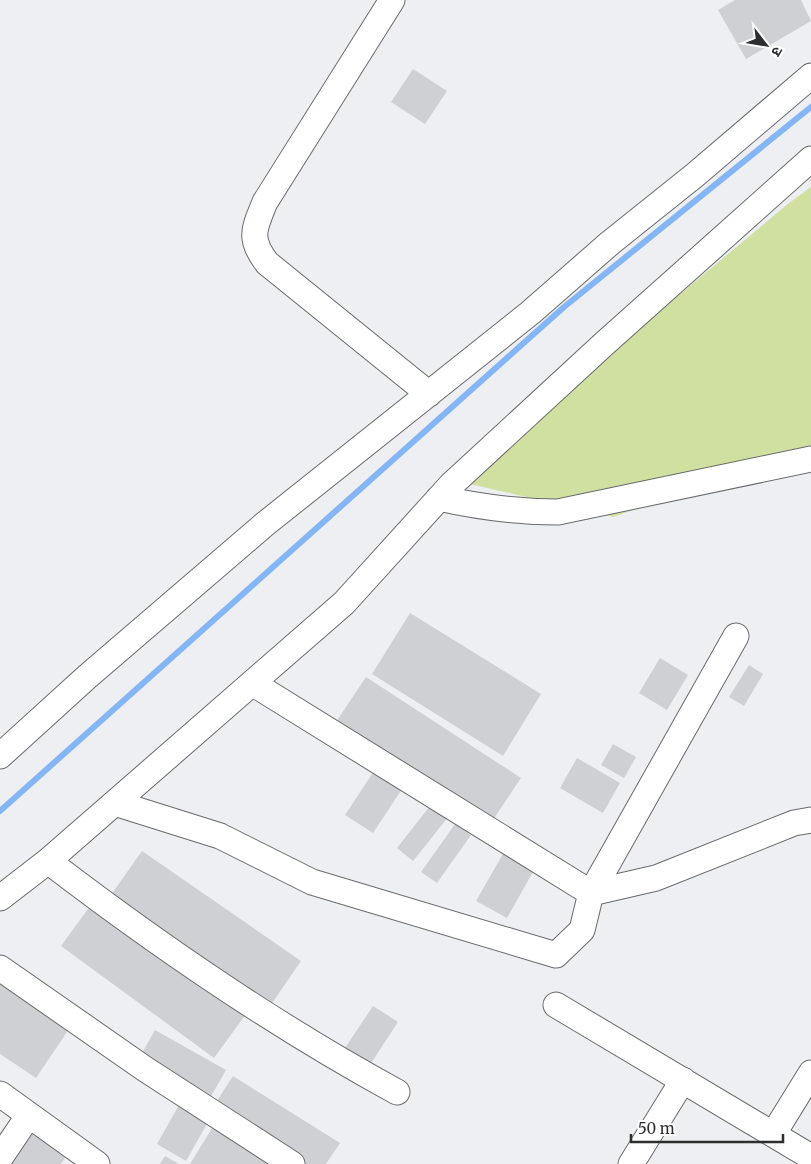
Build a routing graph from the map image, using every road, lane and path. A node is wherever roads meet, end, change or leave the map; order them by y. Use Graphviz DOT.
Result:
graph roads {
  1 [pos="392,0"];
  2 [pos="811,76"];
  3 [pos="811,159"];
  4 [pos="429,394"];
  5 [pos="811,459"];
  6 [pos="439,498"];
  7 [pos="736,636"];
  8 [pos="252,683"];
  9 [pos="0,756"];
  10 [pos="115,803"];
  11 [pos="811,820"];
  12 [pos="48,861"];
  13 [pos="590,893"];
  14 [pos="0,898"];
  15 [pos="0,968"];
  16 [pos="556,1005"];
  17 [pos="811,1073"];
  18 [pos="683,1080"];
  19 [pos="397,1092"];
  20 [pos="0,1094"];
  21 [pos="29,1115"];
  22 [pos="774,1134"];
  23 [pos="811,1157"];
  24 [pos="0,1158"];
  25 [pos="85,1160"];
  26 [pos="292,1164"];
  27 [pos="631,1164"];
  1 -- 4 [label="street"];
  2 -- 4 [label="street"];
  3 -- 6 [label="street"];
  4 -- 9 [label="street"];
  5 -- 6 [label="street"];
  6 -- 8 [label="street"];
  7 -- 13 [label="street"];
  8 -- 10 [label="street"];
  8 -- 13 [label="street"];
  10 -- 12 [label="street"];
  10 -- 13 [label="street"];
  11 -- 13 [label="street"];
  12 -- 14 [label="street"];
  12 -- 19 [label="street"];
  15 -- 26 [label="street"];
  16 -- 18 [label="street"];
  17 -- 22 [label="street"];
  18 -- 22 [label="street"];
  18 -- 27 [label="street"];
  20 -- 21 [label="street"];
  21 -- 24 [label="street"];
  21 -- 25 [label="street"];
  22 -- 23 [label="street"];
}
